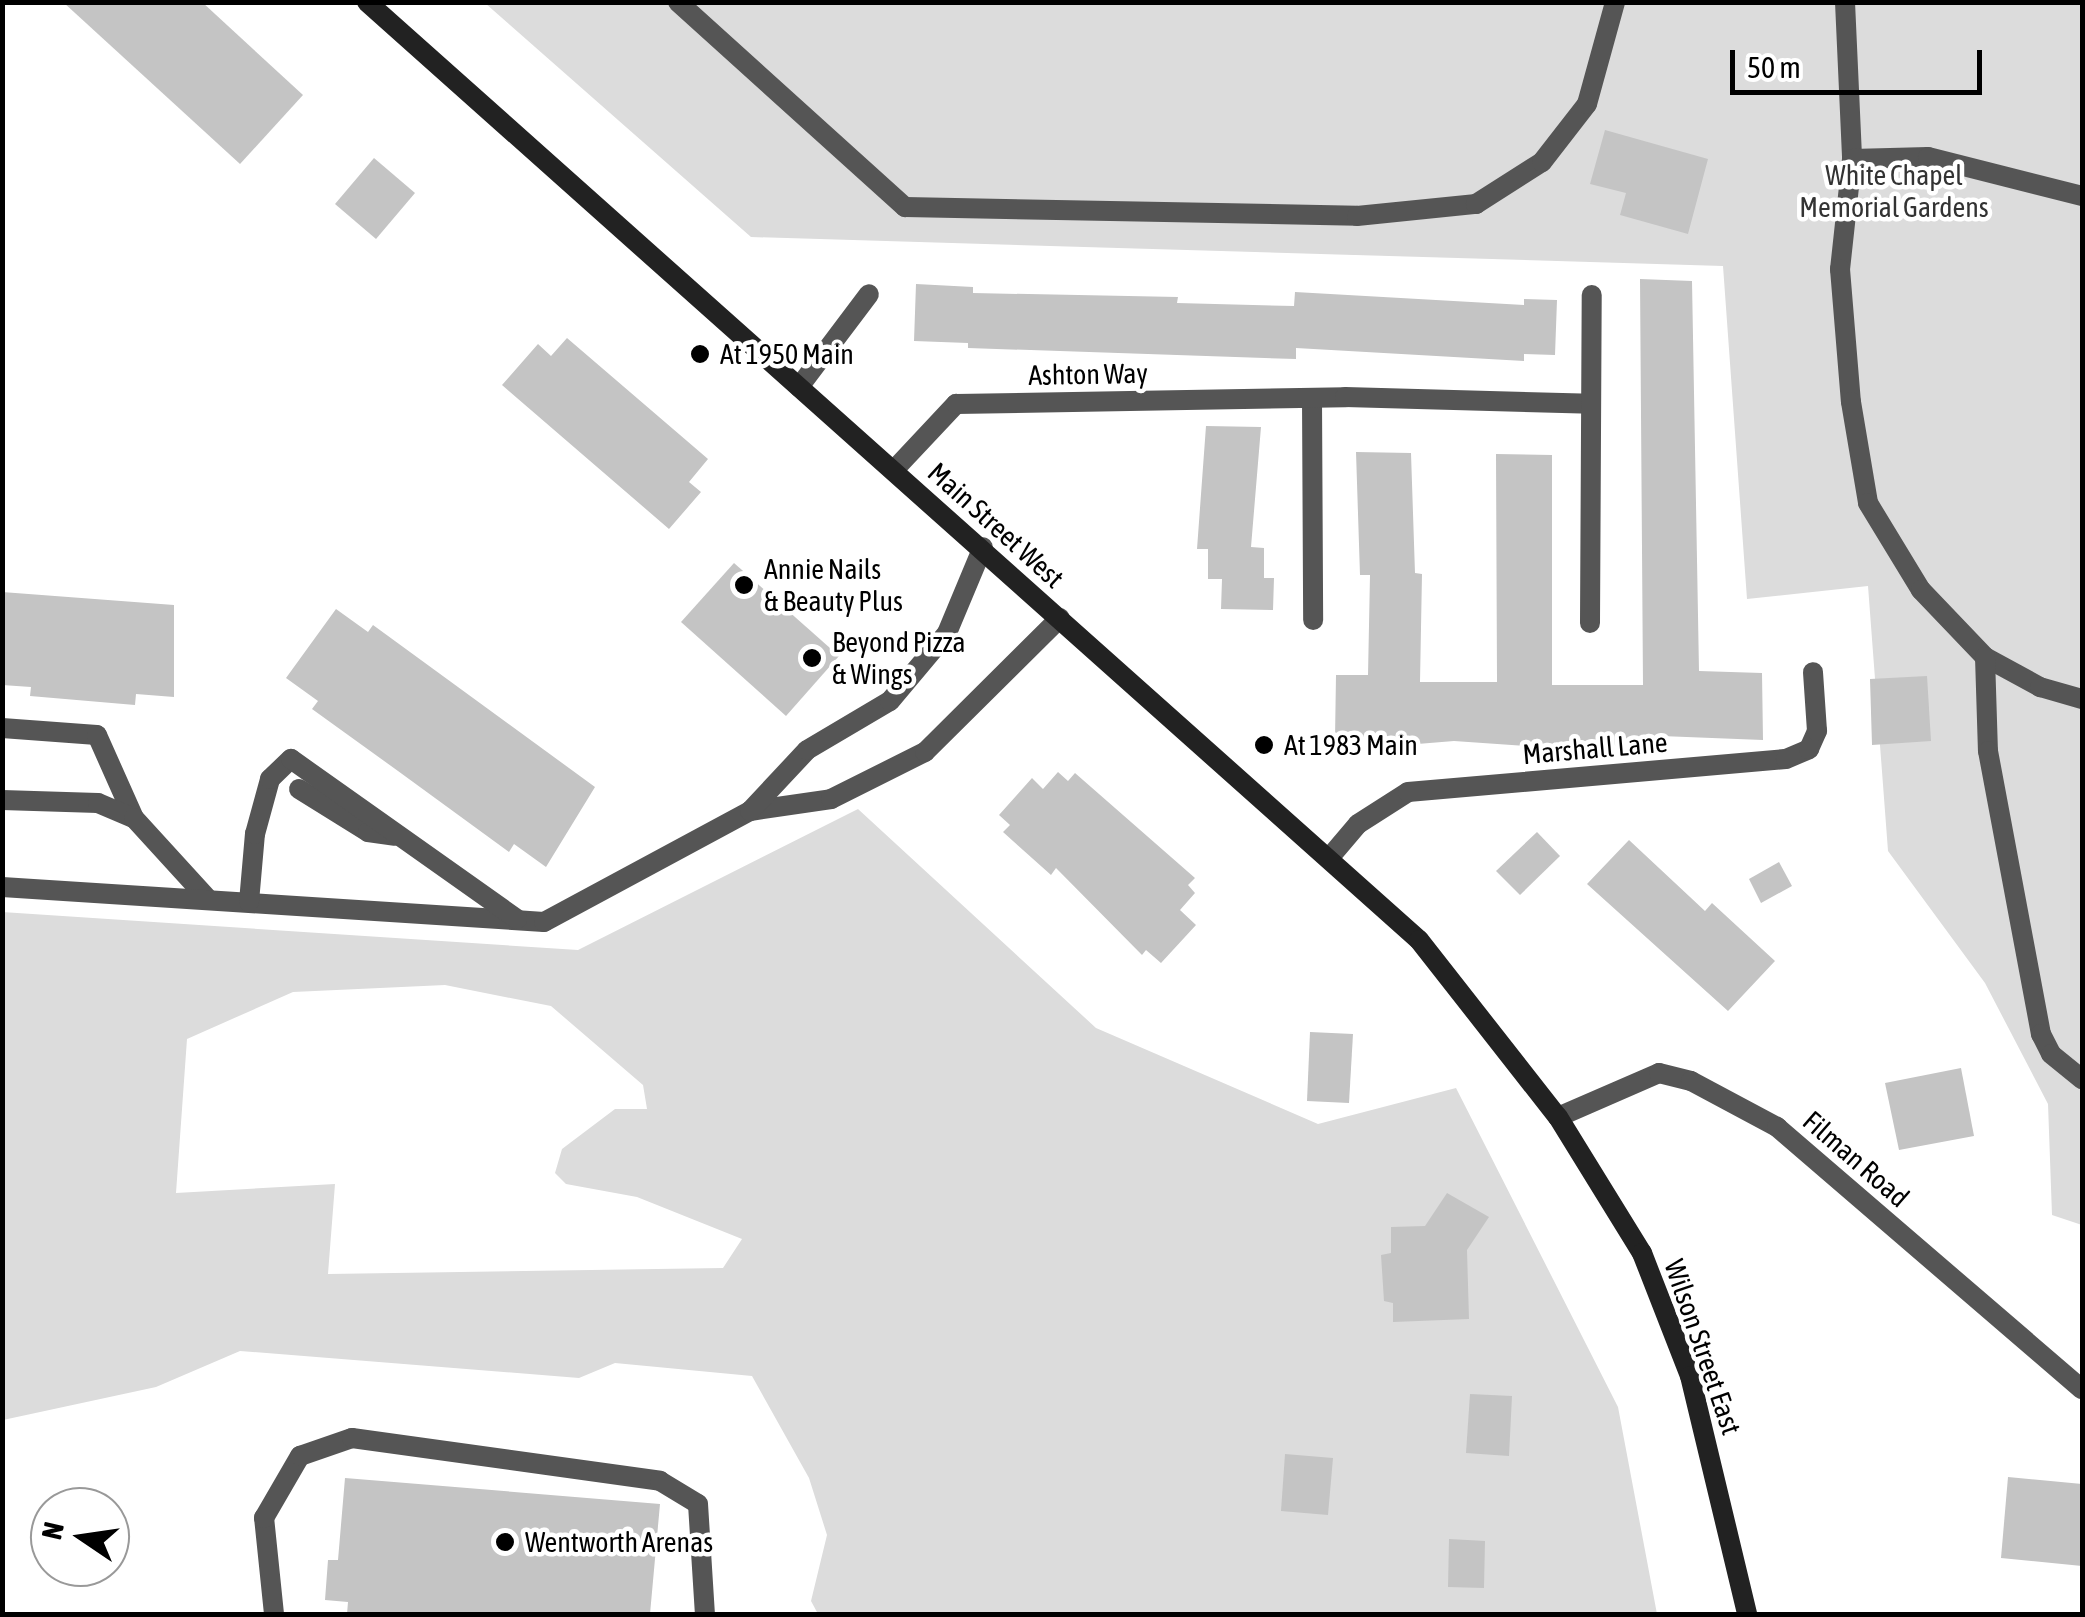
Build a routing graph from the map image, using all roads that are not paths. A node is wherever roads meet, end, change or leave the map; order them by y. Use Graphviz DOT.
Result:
graph roads {
  1 [pos="366,2"];
  2 [pos="678,2"];
  3 [pos="1615,2"];
  4 [pos="1845,2"];
  5 [pos="1852,159"];
  6 [pos="2082,196"];
  7 [pos="869,294"];
  8 [pos="1592,295"];
  9 [pos="799,387"];
  10 [pos="1312,398"];
  11 [pos="1592,404"];
  12 [pos="894,470"];
  13 [pos="983,548"];
  14 [pos="1060,618"];
  15 [pos="1313,620"];
  16 [pos="1590,623"];
  17 [pos="1986,657"];
  18 [pos="1813,672"];
  19 [pos="2082,700"];
  20 [pos="2,728"];
  21 [pos="299,789"];
  22 [pos="2,800"];
  23 [pos="750,811"];
  24 [pos="134,818"];
  25 [pos="401,837"];
  26 [pos="1330,856"];
  27 [pos="2,887"];
  28 [pos="208,899"];
  29 [pos="249,902"];
  30 [pos="518,920"];
  31 [pos="2082,1079"];
  32 [pos="1558,1117"];
  33 [pos="2082,1389"];
  34 [pos="274,1614"];
  35 [pos="706,1614"];
  36 [pos="1747,1614"];
  1 -- 9 [label="main road, Main Street West"];
  2 -- 3 [label="street"];
  4 -- 5 [label="street"];
  5 -- 6 [label="street"];
  5 -- 17 [label="street"];
  7 -- 9 [label="street"];
  8 -- 11 [label="street"];
  9 -- 12 [label="main road, Main Street West"];
  10 -- 11 [label="street, Ashton Way"];
  10 -- 12 [label="street, Ashton Way"];
  10 -- 15 [label="street"];
  11 -- 16 [label="street"];
  12 -- 13 [label="main road, Main Street West"];
  13 -- 14 [label="main road, Main Street West"];
  13 -- 23 [label="street"];
  14 -- 23 [label="street"];
  14 -- 26 [label="main road, Main Street West"];
  17 -- 19 [label="street"];
  17 -- 31 [label="street"];
  18 -- 26 [label="street, Marshall Lane"];
  20 -- 24 [label="street"];
  21 -- 25 [label="street"];
  22 -- 24 [label="street"];
  23 -- 30 [label="street"];
  24 -- 28 [label="street"];
  25 -- 29 [label="street"];
  25 -- 30 [label="street"];
  26 -- 32 [label="main road, Main Street West"];
  27 -- 28 [label="street"];
  28 -- 29 [label="street"];
  29 -- 30 [label="street"];
  32 -- 33 [label="street, Filman Road"];
  32 -- 36 [label="main road, Wilson Street East"];
  34 -- 35 [label="street"];
}
